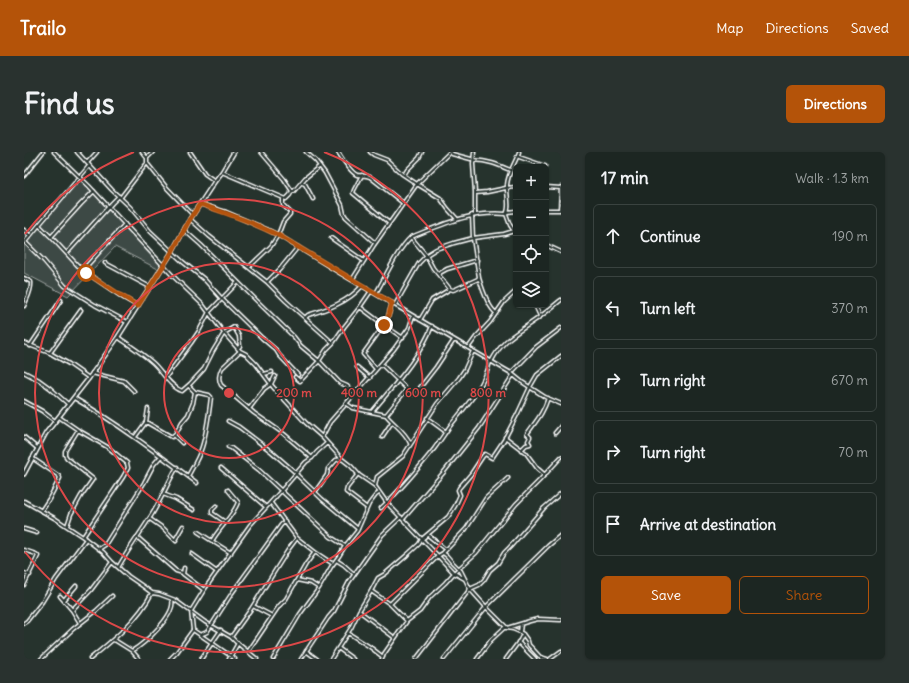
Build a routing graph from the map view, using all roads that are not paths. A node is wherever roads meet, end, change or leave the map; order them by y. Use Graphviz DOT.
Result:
graph roads {
  1 [pos="43,152"];
  2 [pos="54,152"];
  3 [pos="77,152"];
  4 [pos="97,152"];
  5 [pos="142,152"];
  6 [pos="153,152"];
  7 [pos="190,152"];
  8 [pos="234,152"];
  9 [pos="261,152"];
  10 [pos="306,152"];
  11 [pos="338,152"];
  12 [pos="370,152"];
  13 [pos="422,152"];
  14 [pos="451,152"];
  15 [pos="474,152"];
  16 [pos="519,154"];
  17 [pos="147,158"];
  18 [pos="472,160"];
  19 [pos="87,162"];
  20 [pos="147,163"];
  21 [pos="539,164"];
  22 [pos="90,165"];
  23 [pos="320,166"];
  24 [pos="510,170"];
  25 [pos="222,172"];
  26 [pos="362,175"];
  27 [pos="404,175"];
  28 [pos="24,176"];
  29 [pos="80,177"];
  30 [pos="215,181"];
  31 [pos="418,184"];
  32 [pos="299,185"];
  33 [pos="513,187"];
  34 [pos="549,187"];
  35 [pos="506,188"];
  36 [pos="561,188"];
  37 [pos="94,191"];
  38 [pos="292,191"];
  39 [pos="475,193"];
  40 [pos="120,197"];
  41 [pos="283,199"];
  42 [pos="313,199"];
  43 [pos="403,203"];
  44 [pos="200,204"];
  45 [pos="109,207"];
  46 [pos="549,210"];
  47 [pos="561,210"];
  48 [pos="513,212"];
  49 [pos="507,213"];
  50 [pos="193,215"];
  51 [pos="473,215"];
  52 [pos="190,219"];
  53 [pos="457,219"];
  54 [pos="125,224"];
  55 [pos="389,224"];
  56 [pos="39,225"];
  57 [pos="24,230"];
  58 [pos="184,230"];
  59 [pos="513,230"];
  60 [pos="513,231"];
  61 [pos="278,235"];
  62 [pos="30,236"];
  63 [pos="51,237"];
  64 [pos="411,237"];
  65 [pos="331,238"];
  66 [pos="474,238"];
  67 [pos="375,243"];
  68 [pos="549,246"];
  69 [pos="298,247"];
  70 [pos="172,252"];
  71 [pos="561,252"];
  72 [pos="66,253"];
  73 [pos="426,256"];
  74 [pos="477,260"];
  75 [pos="364,261"];
  76 [pos="105,263"];
  77 [pos="163,266"];
  78 [pos="249,267"];
  79 [pos="83,270"];
  80 [pos="438,274"];
  81 [pos="24,278"];
  82 [pos="479,278"];
  83 [pos="352,280"];
  84 [pos="238,282"];
  85 [pos="267,282"];
  86 [pos="362,286"];
  87 [pos="150,287"];
  88 [pos="450,288"];
  89 [pos="371,291"];
  90 [pos="376,293"];
  91 [pos="513,294"];
  92 [pos="223,298"];
  93 [pos="61,300"];
  94 [pos="561,300"];
  95 [pos="392,303"];
  96 [pos="395,305"];
  97 [pos="24,306"];
  98 [pos="138,306"];
  99 [pos="360,307"];
  100 [pos="536,308"];
  101 [pos="81,310"];
  102 [pos="209,312"];
  103 [pos="496,313"];
  104 [pos="413,316"];
  105 [pos="540,316"];
  106 [pos="305,318"];
  107 [pos="420,320"];
  108 [pos="127,322"];
  109 [pos="384,325"];
  110 [pos="432,326"];
  111 [pos="561,328"];
  112 [pos="224,333"];
  113 [pos="118,337"];
  114 [pos="402,338"];
  115 [pos="454,340"];
  116 [pos="24,343"];
  117 [pos="333,343"];
  118 [pos="30,346"];
  119 [pos="468,348"];
  120 [pos="239,349"];
  121 [pos="473,351"];
  122 [pos="50,354"];
  123 [pos="561,356"];
  124 [pos="319,362"];
  125 [pos="490,362"];
  126 [pos="381,364"];
  127 [pos="357,366"];
  128 [pos="376,369"];
  129 [pos="24,372"];
  130 [pos="272,372"];
  131 [pos="92,373"];
  132 [pos="264,374"];
  133 [pos="512,374"];
  134 [pos="275,376"];
  135 [pos="166,377"];
  136 [pos="89,378"];
  137 [pos="370,378"];
  138 [pos="397,380"];
  139 [pos="271,384"];
  140 [pos="188,386"];
  141 [pos="530,386"];
  142 [pos="407,389"];
  143 [pos="134,391"];
  144 [pos="195,392"];
  145 [pos="355,394"];
  146 [pos="74,398"];
  147 [pos="548,398"];
  148 [pos="24,401"];
  149 [pos="68,404"];
  150 [pos="346,404"];
  151 [pos="561,404"];
  152 [pos="148,409"];
  153 [pos="249,409"];
  154 [pos="372,412"];
  155 [pos="386,415"];
  156 [pos="59,417"];
  157 [pos="427,418"];
  158 [pos="55,421"];
  159 [pos="228,421"];
  160 [pos="146,422"];
  161 [pos="392,422"];
  162 [pos="561,426"];
  163 [pos="78,430"];
  164 [pos="446,432"];
  165 [pos="554,433"];
  166 [pos="174,435"];
  167 [pos="322,437"];
  168 [pos="382,437"];
  169 [pos="505,437"];
  170 [pos="24,438"];
  171 [pos="135,438"];
  172 [pos="182,443"];
  173 [pos="327,443"];
  174 [pos="410,443"];
  175 [pos="228,447"];
  176 [pos="37,448"];
  177 [pos="522,450"];
  178 [pos="161,456"];
  179 [pos="561,457"];
  180 [pos="32,458"];
  181 [pos="312,458"];
  182 [pos="342,459"];
  183 [pos="177,467"];
  184 [pos="221,468"];
  185 [pos="24,474"];
  186 [pos="296,474"];
  187 [pos="358,474"];
  188 [pos="545,475"];
  189 [pos="188,476"];
  190 [pos="508,478"];
  191 [pos="197,483"];
  192 [pos="375,486"];
  193 [pos="228,490"];
  194 [pos="281,492"];
  195 [pos="315,492"];
  196 [pos="379,493"];
  197 [pos="561,493"];
  198 [pos="163,494"];
  199 [pos="24,501"];
  200 [pos="271,503"];
  201 [pos="387,503"];
  202 [pos="216,506"];
  203 [pos="266,507"];
  204 [pos="367,508"];
  205 [pos="381,508"];
  206 [pos="194,510"];
  207 [pos="41,511"];
  208 [pos="402,518"];
  209 [pos="150,519"];
  210 [pos="285,521"];
  211 [pos="225,522"];
  212 [pos="67,526"];
  213 [pos="182,526"];
  214 [pos="24,529"];
  215 [pos="358,529"];
  216 [pos="37,532"];
  217 [pos="198,532"];
  218 [pos="428,535"];
  219 [pos="561,535"];
  220 [pos="83,537"];
  221 [pos="137,537"];
  222 [pos="297,538"];
  223 [pos="86,539"];
  224 [pos="422,539"];
  225 [pos="212,541"];
  226 [pos="345,546"];
  227 [pos="99,549"];
  228 [pos="24,550"];
  229 [pos="446,550"];
  230 [pos="315,552"];
  231 [pos="443,553"];
  232 [pos="192,554"];
  233 [pos="231,554"];
  234 [pos="438,556"];
  235 [pos="336,560"];
  236 [pos="112,562"];
  237 [pos="333,564"];
  238 [pos="119,567"];
  239 [pos="184,568"];
  240 [pos="458,569"];
  241 [pos="461,571"];
  242 [pos="24,572"];
  243 [pos="217,572"];
  244 [pos="183,573"];
  245 [pos="454,573"];
  246 [pos="354,574"];
  247 [pos="30,575"];
  248 [pos="462,578"];
  249 [pos="465,579"];
  250 [pos="297,580"];
  251 [pos="24,586"];
  252 [pos="76,586"];
  253 [pos="319,588"];
  254 [pos="470,589"];
  255 [pos="204,590"];
  256 [pos="371,591"];
  257 [pos="152,593"];
  258 [pos="60,596"];
  259 [pos="112,596"];
  260 [pos="64,600"];
  261 [pos="172,600"];
  262 [pos="390,604"];
  263 [pos="253,606"];
  264 [pos="486,607"];
  265 [pos="72,610"];
  266 [pos="191,611"];
  267 [pos="359,611"];
  268 [pos="272,616"];
  269 [pos="408,620"];
  270 [pos="561,620"];
  271 [pos="24,622"];
  272 [pos="80,623"];
  273 [pos="521,624"];
  274 [pos="210,625"];
  275 [pos="507,628"];
  276 [pos="193,630"];
  277 [pos="221,630"];
  278 [pos="520,632"];
  279 [pos="348,633"];
  280 [pos="523,634"];
  281 [pos="200,635"];
  282 [pos="231,636"];
  283 [pos="395,638"];
  284 [pos="113,640"];
  285 [pos="518,642"];
  286 [pos="212,643"];
  287 [pos="238,643"];
  288 [pos="338,648"];
  289 [pos="132,651"];
  290 [pos="306,651"];
  291 [pos="561,651"];
  292 [pos="248,652"];
  293 [pos="231,656"];
  294 [pos="540,657"];
  295 [pos="383,658"];
  296 [pos="41,659"];
  297 [pos="90,659"];
  298 [pos="139,659"];
  299 [pos="170,659"];
  300 [pos="201,659"];
  301 [pos="229,659"];
  302 [pos="235,659"];
  303 [pos="257,659"];
  304 [pos="273,659"];
  305 [pos="301,659"];
  306 [pos="317,659"];
  307 [pos="331,659"];
  308 [pos="353,659"];
  309 [pos="416,659"];
  310 [pos="444,659"];
  311 [pos="477,659"];
  312 [pos="506,659"];
  313 [pos="536,659"];
  314 [pos="547,659"];
  315 [pos="550,659"];
  1 -- 28 [label="street"];
  2 -- 29 [label="street"];
  3 -- 19 [label="street"];
  4 -- 19 [label="street"];
  5 -- 17 [label="street"];
  6 -- 17 [label="street"];
  7 -- 30 [label="street"];
  8 -- 25 [label="street"];
  9 -- 38 [label="street"];
  10 -- 23 [label="street"];
  11 -- 26 [label="street"];
  12 -- 27 [label="street"];
  13 -- 27 [label="street"];
  14 -- 18 [label="street"];
  14 -- 31 [label="street"];
  15 -- 18 [label="street"];
  16 -- 21 [label="street"];
  16 -- 24 [label="street"];
  17 -- 20 [label="street"];
  18 -- 24 [label="street"];
  18 -- 39 [label="street"];
  19 -- 22 [label="street"];
  20 -- 40 [label="street"];
  20 -- 50 [label="street"];
  22 -- 29 [label="street"];
  22 -- 40 [label="street"];
  23 -- 32 [label="street"];
  23 -- 67 [label="street"];
  24 -- 35 [label="street"];
  25 -- 30 [label="street"];
  25 -- 41 [label="street"];
  26 -- 43 [label="street"];
  26 -- 55 [label="street"];
  27 -- 31 [label="street"];
  29 -- 37 [label="street"];
  29 -- 56 [label="street"];
  30 -- 44 [label="street"];
  31 -- 43 [label="street"];
  31 -- 53 [label="street"];
  32 -- 38 [label="street"];
  32 -- 42 [label="street"];
  33 -- 35 [label="street"];
  34 -- 36 [label="street"];
  35 -- 39 [label="street"];
  35 -- 49 [label="street"];
  36 -- 47 [label="street"];
  37 -- 45 [label="street"];
  37 -- 63 [label="street"];
  38 -- 41 [label="street"];
  39 -- 51 [label="street"];
  40 -- 45 [label="street"];
  40 -- 70 [label="street"];
  41 -- 61 [label="street"];
  43 -- 55 [label="street"];
  44 -- 50 [label="street"];
  44 -- 61 [label="street"];
  45 -- 54 [label="street"];
  45 -- 72 [label="street"];
  46 -- 47 [label="street"];
  48 -- 49 [label="street"];
  49 -- 51 [label="street"];
  49 -- 59 [label="street"];
  50 -- 52 [label="street"];
  51 -- 53 [label="street"];
  51 -- 66 [label="street"];
  52 -- 58 [label="street"];
  52 -- 78 [label="street"];
  53 -- 64 [label="street"];
  54 -- 77 [label="street"];
  54 -- 79 [label="street"];
  55 -- 67 [label="street"];
  56 -- 62 [label="street"];
  56 -- 63 [label="street"];
  57 -- 62 [label="street"];
  58 -- 70 [label="street"];
  58 -- 84 [label="street"];
  60 -- 66 [label="street"];
  61 -- 69 [label="street"];
  61 -- 78 [label="street"];
  62 -- 108 [label="street"];
  63 -- 72 [label="street"];
  64 -- 73 [label="street"];
  64 -- 90 [label="street"];
  65 -- 75 [label="street"];
  66 -- 73 [label="street"];
  66 -- 74 [label="street"];
  67 -- 75 [label="street"];
  68 -- 71 [label="street"];
  69 -- 83 [label="street"];
  69 -- 85 [label="street"];
  70 -- 77 [label="street"];
  70 -- 92 [label="street"];
  72 -- 79 [label="street"];
  73 -- 80 [label="street"];
  73 -- 96 [label="street"];
  74 -- 80 [label="street"];
  74 -- 82 [label="street"];
  75 -- 83 [label="street"];
  76 -- 87 [label="street"];
  77 -- 87 [label="street"];
  77 -- 102 [label="street"];
  78 -- 85 [label="street"];
  79 -- 98 [label="street"];
  80 -- 88 [label="street"];
  81 -- 97 [label="street"];
  82 -- 88 [label="street"];
  82 -- 103 [label="street"];
  83 -- 86 [label="street"];
  84 -- 92 [label="street"];
  84 -- 124 [label="street"];
  85 -- 106 [label="street"];
  86 -- 89 [label="street"];
  86 -- 106 [label="street"];
  87 -- 98 [label="street"];
  88 -- 107 [label="street"];
  89 -- 90 [label="street"];
  89 -- 99 [label="street"];
  90 -- 95 [label="street"];
  91 -- 103 [label="street"];
  92 -- 102 [label="street"];
  92 -- 124 [label="street"];
  93 -- 118 [label="street"];
  94 -- 105 [label="street"];
  95 -- 96 [label="street"];
  95 -- 109 [label="street"];
  96 -- 104 [label="street"];
  98 -- 108 [label="street"];
  99 -- 109 [label="street"];
  99 -- 117 [label="street"];
  100 -- 105 [label="street"];
  101 -- 122 [label="street"];
  102 -- 112 [label="street"];
  102 -- 135 [label="street"];
  103 -- 119 [label="street"];
  104 -- 107 [label="street"];
  104 -- 114 [label="street"];
  105 -- 125 [label="street"];
  106 -- 117 [label="street"];
  107 -- 110 [label="street"];
  108 -- 113 [label="street"];
  109 -- 114 [label="street"];
  109 -- 128 [label="street"];
  110 -- 115 [label="street"];
  110 -- 138 [label="street"];
  111 -- 133 [label="street"];
  112 -- 120 [label="street"];
  112 -- 120 [label="street"];
  112 -- 140 [label="street"];
  113 -- 131 [label="street"];
  113 -- 135 [label="street"];
  114 -- 126 [label="street"];
  115 -- 119 [label="street"];
  115 -- 142 [label="street"];
  116 -- 118 [label="street"];
  117 -- 124 [label="street"];
  118 -- 122 [label="street"];
  119 -- 121 [label="street"];
  120 -- 132 [label="street"];
  120 -- 153 [label="street"];
  121 -- 125 [label="street"];
  121 -- 157 [label="street"];
  122 -- 136 [label="street"];
  123 -- 141 [label="street"];
  124 -- 145 [label="street"];
  125 -- 133 [label="street"];
  125 -- 164 [label="street"];
  126 -- 128 [label="street"];
  126 -- 138 [label="street"];
  127 -- 137 [label="street"];
  128 -- 137 [label="street"];
  129 -- 149 [label="street"];
  130 -- 132 [label="street"];
  131 -- 136 [label="street"];
  131 -- 143 [label="street"];
  132 -- 139 [label="street"];
  133 -- 141 [label="street"];
  133 -- 208 [label="street"];
  134 -- 139 [label="street"];
  135 -- 140 [label="street"];
  136 -- 146 [label="street"];
  137 -- 145 [label="street"];
  138 -- 142 [label="street"];
  138 -- 154 [label="street"];
  139 -- 153 [label="street"];
  139 -- 167 [label="street"];
  140 -- 144 [label="street"];
  141 -- 147 [label="street"];
  141 -- 169 [label="street"];
  142 -- 155 [label="street"];
  144 -- 166 [label="street"];
  144 -- 189 [label="street"];
  145 -- 150 [label="street"];
  146 -- 149 [label="street"];
  146 -- 171 [label="street"];
  147 -- 151 [label="street"];
  147 -- 177 [label="street"];
  148 -- 158 [label="street"];
  149 -- 156 [label="street"];
  150 -- 154 [label="street"];
  150 -- 167 [label="street"];
  152 -- 160 [label="street"];
  153 -- 181 [label="street"];
  154 -- 155 [label="street"];
  155 -- 161 [label="street"];
  156 -- 158 [label="street"];
  156 -- 163 [label="street"];
  157 -- 164 [label="street"];
  157 -- 174 [label="street"];
  158 -- 176 [label="street"];
  159 -- 186 [label="street"];
  160 -- 166 [label="street"];
  160 -- 171 [label="street"];
  161 -- 168 [label="street"];
  161 -- 174 [label="street"];
  162 -- 165 [label="street"];
  163 -- 212 [label="street"];
  163 -- 220 [label="street"];
  164 -- 201 [label="street"];
  166 -- 172 [label="street"];
  167 -- 173 [label="street"];
  169 -- 177 [label="street"];
  169 -- 218 [label="street"];
  170 -- 176 [label="street"];
  171 -- 178 [label="street"];
  173 -- 181 [label="street"];
  173 -- 182 [label="street"];
  174 -- 192 [label="street"];
  175 -- 194 [label="street"];
  176 -- 180 [label="street"];
  177 -- 188 [label="street"];
  178 -- 183 [label="street"];
  178 -- 227 [label="street"];
  179 -- 188 [label="street"];
  180 -- 185 [label="street"];
  180 -- 207 [label="street"];
  181 -- 186 [label="street"];
  182 -- 187 [label="street"];
  182 -- 195 [label="street"];
  183 -- 189 [label="street"];
  183 -- 198 [label="street"];
  184 -- 203 [label="street"];
  186 -- 194 [label="street"];
  186 -- 195 [label="street"];
  187 -- 192 [label="street"];
  187 -- 204 [label="street"];
  188 -- 240 [label="street"];
  189 -- 191 [label="street"];
  190 -- 229 [label="street"];
  192 -- 196 [label="street"];
  193 -- 211 [label="street"];
  194 -- 200 [label="street"];
  194 -- 226 [label="street"];
  195 -- 215 [label="street"];
  196 -- 201 [label="street"];
  196 -- 204 [label="street"];
  197 -- 254 [label="street"];
  198 -- 206 [label="street"];
  198 -- 209 [label="street"];
  199 -- 207 [label="street"];
  200 -- 203 [label="street"];
  200 -- 210 [label="street"];
  201 -- 205 [label="street"];
  201 -- 208 [label="street"];
  202 -- 211 [label="street"];
  203 -- 233 [label="street"];
  204 -- 215 [label="street"];
  207 -- 212 [label="street"];
  208 -- 224 [label="street"];
  208 -- 246 [label="street"];
  209 -- 213 [label="street"];
  209 -- 221 [label="street"];
  210 -- 222 [label="street"];
  210 -- 274 [label="street"];
  211 -- 225 [label="street"];
  212 -- 220 [label="street"];
  214 -- 216 [label="street"];
  215 -- 226 [label="street"];
  217 -- 225 [label="street"];
  218 -- 224 [label="street"];
  218 -- 229 [label="street"];
  219 -- 264 [label="street"];
  220 -- 223 [label="street"];
  221 -- 238 [label="street"];
  221 -- 244 [label="street"];
  222 -- 230 [label="street"];
  222 -- 263 [label="street"];
  223 -- 227 [label="street"];
  223 -- 271 [label="street"];
  224 -- 234 [label="street"];
  224 -- 256 [label="street"];
  225 -- 233 [label="street"];
  226 -- 235 [label="street"];
  227 -- 236 [label="street"];
  228 -- 247 [label="street"];
  229 -- 231 [label="street"];
  230 -- 237 [label="street"];
  230 -- 250 [label="street"];
  231 -- 234 [label="street"];
  231 -- 240 [label="street"];
  232 -- 243 [label="street"];
  233 -- 243 [label="street"];
  234 -- 245 [label="street"];
  234 -- 262 [label="street"];
  235 -- 237 [label="street"];
  235 -- 246 [label="street"];
  236 -- 238 [label="street"];
  236 -- 265 [label="street"];
  237 -- 253 [label="street"];
  238 -- 257 [label="street"];
  239 -- 244 [label="street"];
  240 -- 241 [label="street"];
  240 -- 245 [label="street"];
  241 -- 248 [label="street"];
  241 -- 249 [label="street"];
  242 -- 247 [label="street"];
  243 -- 255 [label="street"];
  244 -- 255 [label="street"];
  245 -- 248 [label="street"];
  245 -- 269 [label="street"];
  246 -- 290 [label="street"];
  247 -- 251 [label="street"];
  248 -- 249 [label="street"];
  249 -- 254 [label="street"];
  250 -- 253 [label="street"];
  250 -- 268 [label="street"];
  252 -- 260 [label="street"];
  253 -- 304 [label="street"];
  254 -- 264 [label="street"];
  254 -- 309 [label="street"];
  255 -- 266 [label="street"];
  256 -- 262 [label="street"];
  256 -- 267 [label="street"];
  257 -- 261 [label="street"];
  257 -- 284 [label="street"];
  258 -- 260 [label="street"];
  259 -- 272 [label="street"];
  260 -- 265 [label="street"];
  261 -- 266 [label="street"];
  261 -- 289 [label="street"];
  262 -- 269 [label="street"];
  263 -- 268 [label="street"];
  263 -- 282 [label="street"];
  264 -- 275 [label="street"];
  264 -- 310 [label="street"];
  265 -- 272 [label="street"];
  266 -- 274 [label="street"];
  266 -- 276 [label="street"];
  267 -- 279 [label="street"];
  267 -- 283 [label="street"];
  268 -- 292 [label="street"];
  269 -- 283 [label="street"];
  270 -- 273 [label="street"];
  272 -- 296 [label="street"];
  273 -- 275 [label="street"];
  273 -- 278 [label="street"];
  274 -- 277 [label="street"];
  274 -- 281 [label="street"];
  275 -- 278 [label="street"];
  275 -- 311 [label="street"];
  276 -- 281 [label="street"];
  276 -- 299 [label="street"];
  277 -- 282 [label="street"];
  277 -- 286 [label="street"];
  278 -- 280 [label="street"];
  279 -- 288 [label="street"];
  279 -- 295 [label="street"];
  280 -- 285 [label="street"];
  280 -- 294 [label="street"];
  281 -- 286 [label="street"];
  282 -- 287 [label="street"];
  283 -- 295 [label="street"];
  284 -- 289 [label="street"];
  284 -- 297 [label="street"];
  285 -- 312 [label="street"];
  285 -- 313 [label="street"];
  286 -- 293 [label="street"];
  286 -- 300 [label="street"];
  287 -- 292 [label="street"];
  287 -- 293 [label="street"];
  288 -- 307 [label="street"];
  288 -- 308 [label="street"];
  289 -- 298 [label="street"];
  290 -- 305 [label="street"];
  290 -- 306 [label="street"];
  291 -- 315 [label="street"];
  292 -- 303 [label="street"];
  293 -- 301 [label="street"];
  293 -- 302 [label="street"];
  294 -- 313 [label="street"];
  294 -- 314 [label="street"];
}
